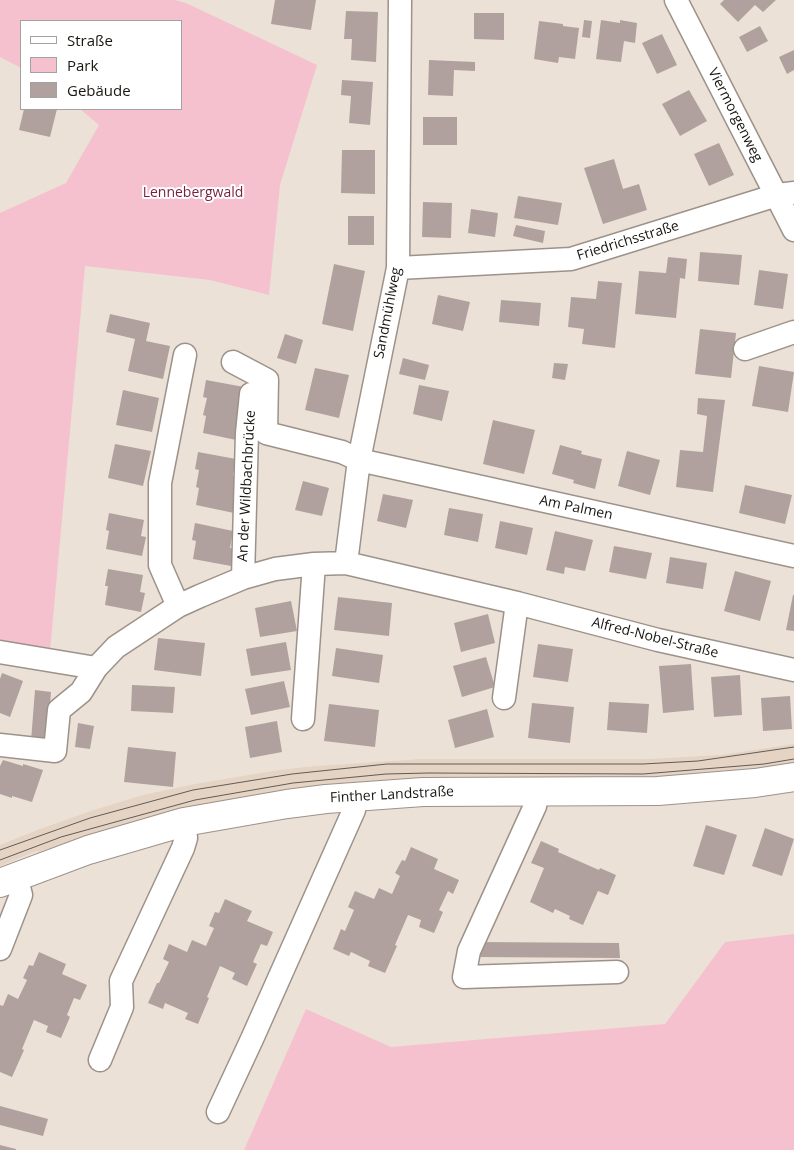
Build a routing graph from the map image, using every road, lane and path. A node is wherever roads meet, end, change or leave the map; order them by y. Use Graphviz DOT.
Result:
graph roads {
  1 [pos="400,0"];
  2 [pos="676,0"];
  3 [pos="785,194"];
  4 [pos="794,230"];
  5 [pos="398,268"];
  6 [pos="794,332"];
  7 [pos="745,349"];
  8 [pos="186,355"];
  9 [pos="233,362"];
  10 [pos="252,394"];
  11 [pos="359,460"];
  12 [pos="794,556"];
  13 [pos="346,563"];
  14 [pos="314,564"];
  15 [pos="243,578"];
  16 [pos="517,603"];
  17 [pos="178,606"];
  18 [pos="0,652"];
  19 [pos="96,668"];
  20 [pos="794,670"];
  21 [pos="504,698"];
  22 [pos="303,719"];
  23 [pos="0,745"];
  24 [pos="794,777"];
  25 [pos="538,792"];
  26 [pos="355,796"];
  27 [pos="184,822"];
  28 [pos="8,880"];
  29 [pos="0,949"];
  30 [pos="617,972"];
  31 [pos="100,1060"];
  32 [pos="218,1112"];
  1 -- 5 [label="street, Sandmühlweg"];
  2 -- 3 [label="street, Viermorgenweg"];
  3 -- 4 [label="street, Viermorgenweg"];
  3 -- 5 [label="street, Friedrichsstraße"];
  5 -- 11 [label="street, Sandmühlweg"];
  6 -- 7 [label="street"];
  8 -- 17 [label="street"];
  9 -- 11 [label="street, Am Palmen"];
  10 -- 15 [label="street, An der Wildbachbrücke"];
  11 -- 12 [label="street, Am Palmen"];
  11 -- 13 [label="street, Sandmühlweg"];
  13 -- 14 [label="street, Alfred-Nobel-Straße"];
  13 -- 16 [label="street, Alfred-Nobel-Straße"];
  14 -- 15 [label="street, Alfred-Nobel-Straße"];
  14 -- 22 [label="street"];
  15 -- 17 [label="street, Alfred-Nobel-Straße"];
  16 -- 20 [label="street, Alfred-Nobel-Straße"];
  16 -- 21 [label="street"];
  17 -- 19 [label="street, Alfred-Nobel-Straße"];
  18 -- 19 [label="street"];
  19 -- 23 [label="street, Alfred-Nobel-Straße"];
  24 -- 25 [label="main road, Finther Landstraße"];
  25 -- 26 [label="main road, Finther Landstraße"];
  25 -- 30 [label="street"];
  26 -- 27 [label="main road, Finther Landstraße"];
  26 -- 32 [label="street"];
  27 -- 28 [label="main road, Finther Landstraße"];
  27 -- 31 [label="street"];
  28 -- 29 [label="street"];
}
